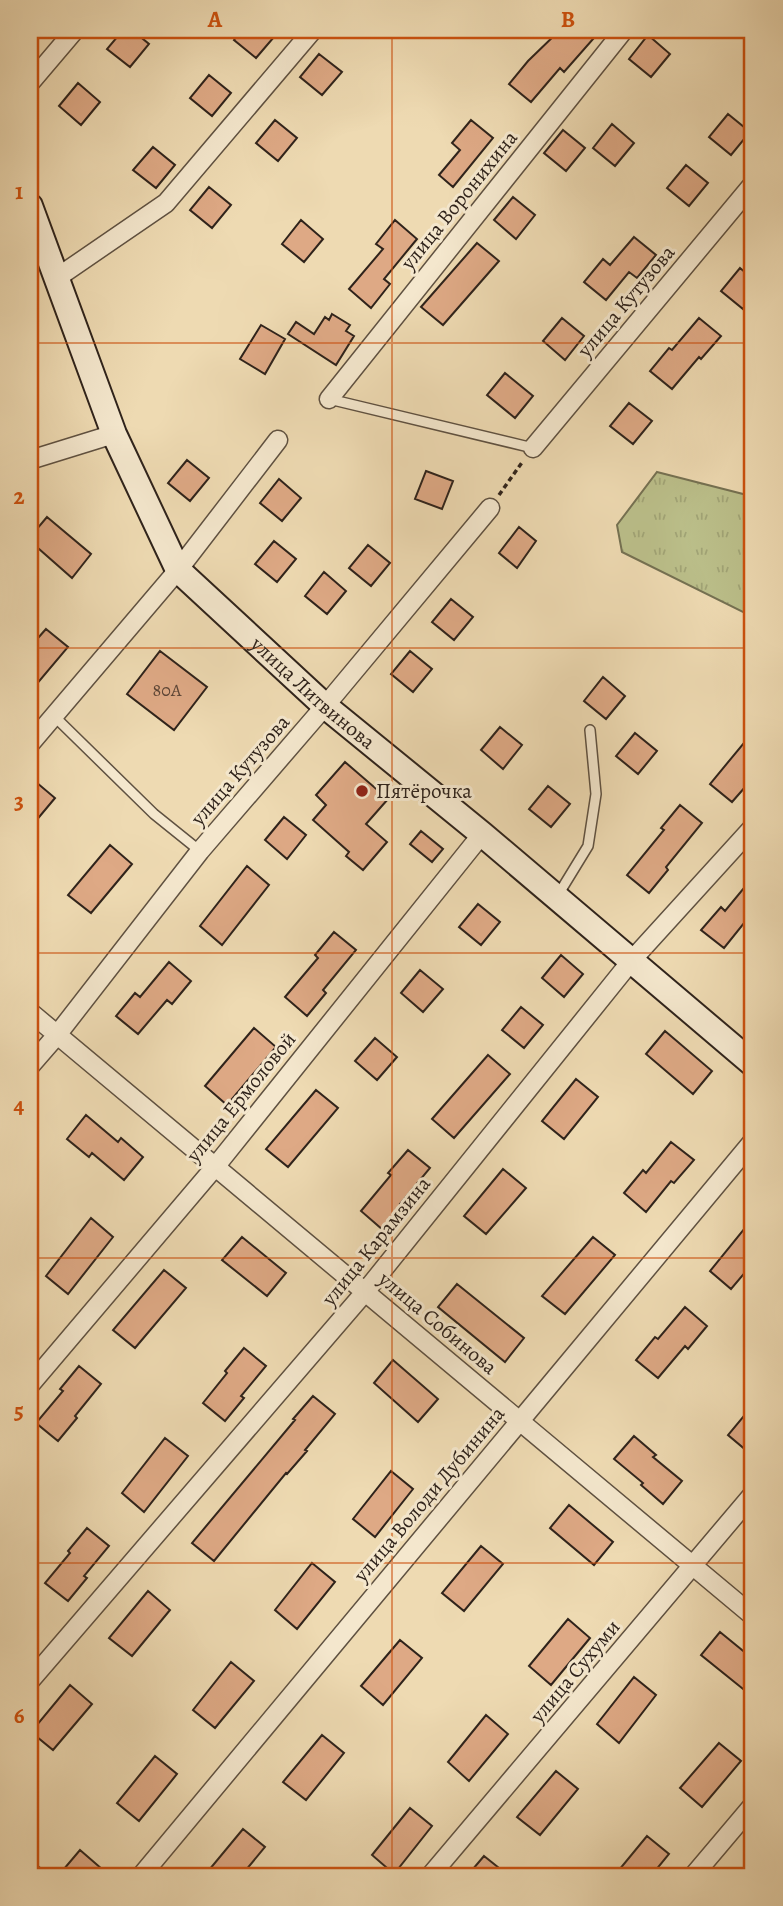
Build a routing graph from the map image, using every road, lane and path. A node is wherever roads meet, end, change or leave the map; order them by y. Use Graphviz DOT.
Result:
graph roads {
  1 [pos="75,30"];
  2 [pos="313,30"];
  3 [pos="624,30"];
  4 [pos="30,83"];
  5 [pos="753,184"];
  6 [pos="30,206"];
  7 [pos="58,277"];
  8 [pos="329,399"];
  9 [pos="114,434"];
  10 [pos="278,440"];
  11 [pos="533,448"];
  12 [pos="30,460"];
  13 [pos="490,508"];
  14 [pos="178,569"];
  15 [pos="325,706"];
  16 [pos="54,716"];
  17 [pos="590,730"];
  18 [pos="30,744"];
  19 [pos="753,827"];
  20 [pos="482,834"];
  21 [pos="200,851"];
  22 [pos="557,897"];
  23 [pos="632,960"];
  24 [pos="30,1012"];
  25 [pos="57,1035"];
  26 [pos="753,1064"];
  27 [pos="30,1066"];
  28 [pos="753,1141"];
  29 [pos="215,1167"];
  30 [pos="365,1292"];
  31 [pos="30,1385"];
  32 [pos="519,1420"];
  33 [pos="753,1494"];
  34 [pos="694,1566"];
  35 [pos="753,1616"];
  36 [pos="30,1681"];
  37 [pos="753,1805"];
  38 [pos="30,1872"];
  39 [pos="35,1876"];
  40 [pos="141,1876"];
  41 [pos="430,1876"];
  42 [pos="693,1876"];
  1 -- 4 [label="street"];
  2 -- 7 [label="street"];
  3 -- 8 [label="street, улица Воронихина"];
  5 -- 11 [label="street, улица Кутузова"];
  6 -- 7 [label="street, улица Литвинова"];
  7 -- 9 [label="street, улица Литвинова"];
  8 -- 11 [label="lane"];
  9 -- 12 [label="street"];
  9 -- 14 [label="street, улица Литвинова"];
  10 -- 14 [label="street"];
  11 -- 13 [label="path"];
  13 -- 15 [label="street, улица Кутузова"];
  14 -- 15 [label="street, улица Литвинова"];
  14 -- 16 [label="street"];
  15 -- 20 [label="street, улица Литвинова"];
  15 -- 21 [label="street, улица Кутузова"];
  16 -- 18 [label="street"];
  16 -- 21 [label="lane"];
  17 -- 22 [label="lane"];
  19 -- 23 [label="street, улица Карамзина"];
  20 -- 22 [label="street, улица Литвинова"];
  20 -- 29 [label="street, улица Ермоловой"];
  21 -- 25 [label="street, улица Кутузова"];
  22 -- 23 [label="street, улица Литвинова"];
  23 -- 26 [label="street, улица Литвинова"];
  23 -- 30 [label="street, улица Карамзина"];
  24 -- 25 [label="street, улица Собинова"];
  25 -- 27 [label="street, улица Кутузова"];
  25 -- 29 [label="street, улица Собинова"];
  28 -- 32 [label="street, улица Володи Дубинина"];
  29 -- 30 [label="street, улица Собинова"];
  29 -- 31 [label="street, улица Ермоловой"];
  30 -- 32 [label="street, улица Собинова"];
  30 -- 36 [label="street, улица Карамзина"];
  32 -- 34 [label="street, улица Собинова"];
  32 -- 40 [label="street, улица Володи Дубинина"];
  33 -- 34 [label="street, улица Сухуми"];
  34 -- 35 [label="street, улица Собинова"];
  34 -- 41 [label="street, улица Сухуми"];
  37 -- 42 [label="street"];
  38 -- 39 [label="street"];
}
